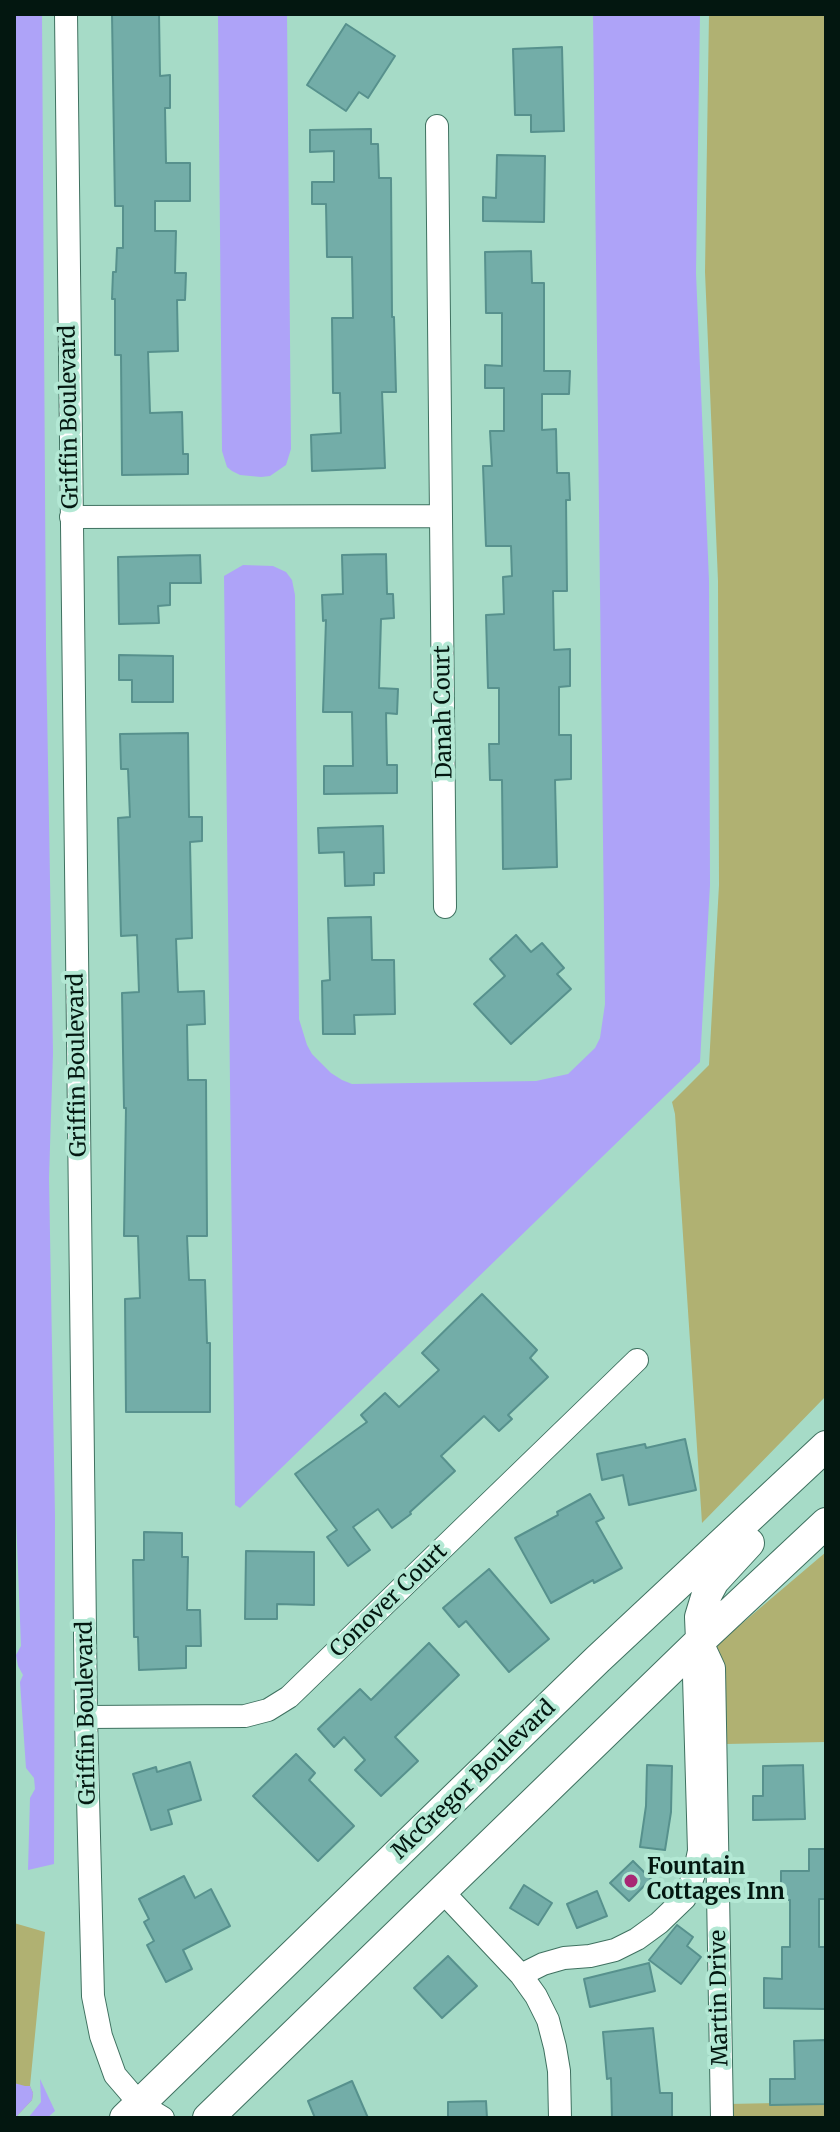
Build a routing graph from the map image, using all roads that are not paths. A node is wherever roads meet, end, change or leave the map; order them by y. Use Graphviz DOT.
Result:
graph roads {
  1 [pos="66,14"];
  2 [pos="437,126"];
  3 [pos="441,516"];
  4 [pos="71,517"];
  5 [pos="445,907"];
  6 [pos="637,1360"];
  7 [pos="826,1446"];
  8 [pos="826,1465"];
  9 [pos="826,1523"];
  10 [pos="701,1640"];
  11 [pos="86,1717"];
  12 [pos="442,1891"];
  13 [pos="521,1975"];
  14 [pos="143,2113"];
  15 [pos="208,2118"];
  16 [pos="560,2118"];
  17 [pos="722,2118"];
  1 -- 4 [label="street, Griffin Boulevard"];
  2 -- 3 [label="street, Danah Court"];
  3 -- 4 [label="street"];
  3 -- 5 [label="street, Danah Court"];
  4 -- 11 [label="street, Griffin Boulevard"];
  6 -- 11 [label="street, Conover Court"];
  7 -- 14 [label="main road, McGregor Boulevard"];
  8 -- 10 [label="main road"];
  9 -- 10 [label="main road"];
  10 -- 12 [label="main road"];
  10 -- 13 [label="street"];
  10 -- 17 [label="street, Martin Drive"];
  11 -- 14 [label="street, Griffin Boulevard"];
  12 -- 13 [label="street"];
  12 -- 15 [label="main road"];
  13 -- 16 [label="street"];
}
